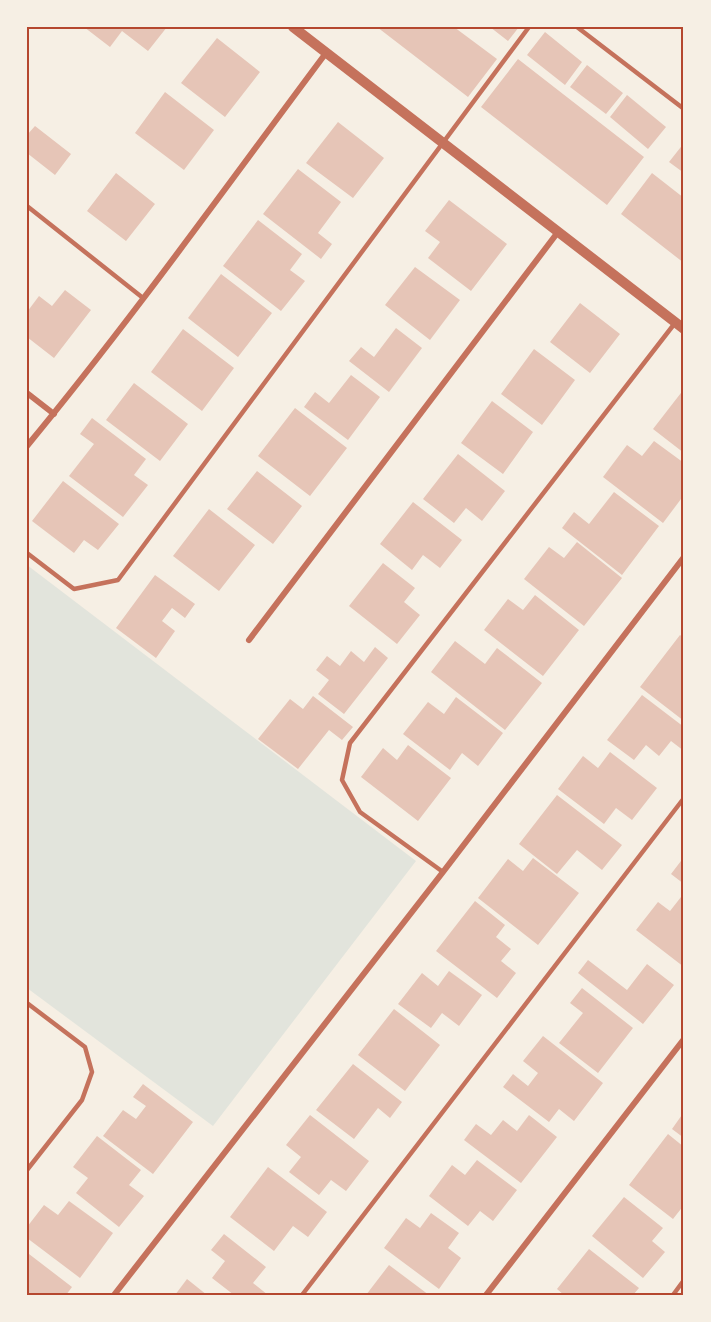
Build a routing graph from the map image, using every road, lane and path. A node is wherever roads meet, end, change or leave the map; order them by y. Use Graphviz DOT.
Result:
graph roads {
  1 [pos="293,27"];
  2 [pos="530,27"];
  3 [pos="577,27"];
  4 [pos="327,52"];
  5 [pos="684,110"];
  6 [pos="444,142"];
  7 [pos="27,206"];
  8 [pos="558,232"];
  9 [pos="143,298"];
  10 [pos="680,326"];
  11 [pos="27,393"];
  12 [pos="54,414"];
  13 [pos="27,446"];
  14 [pos="27,553"];
  15 [pos="684,557"];
  16 [pos="249,640"];
  17 [pos="684,798"];
  18 [pos="443,872"];
  19 [pos="27,1003"];
  20 [pos="684,1039"];
  21 [pos="27,1170"];
  22 [pos="684,1280"];
  23 [pos="114,1295"];
  24 [pos="302,1295"];
  25 [pos="486,1295"];
  26 [pos="673,1295"];
  1 -- 4 [label="street"];
  2 -- 6 [label="lane"];
  3 -- 5 [label="lane"];
  4 -- 6 [label="street"];
  4 -- 9 [label="street"];
  6 -- 8 [label="street"];
  6 -- 14 [label="lane"];
  7 -- 9 [label="lane"];
  8 -- 10 [label="street"];
  8 -- 16 [label="street"];
  9 -- 12 [label="street"];
  10 -- 18 [label="lane"];
  11 -- 12 [label="street"];
  12 -- 13 [label="street"];
  15 -- 18 [label="street"];
  17 -- 24 [label="lane"];
  18 -- 23 [label="street"];
  19 -- 21 [label="lane"];
  20 -- 25 [label="street"];
  22 -- 26 [label="lane"];
}
